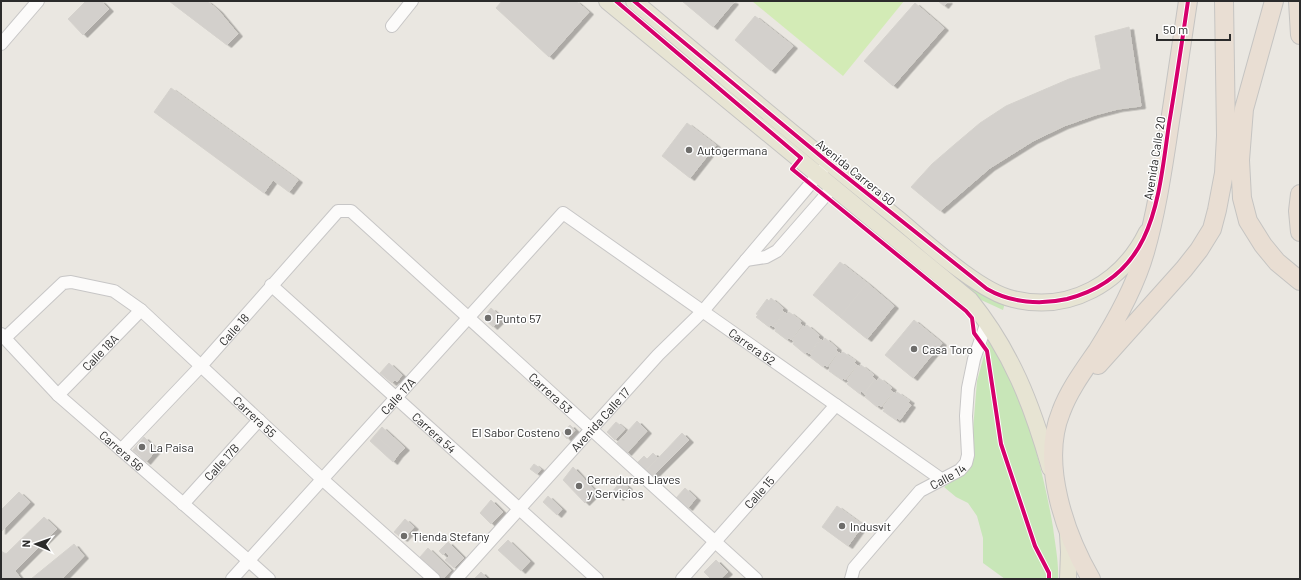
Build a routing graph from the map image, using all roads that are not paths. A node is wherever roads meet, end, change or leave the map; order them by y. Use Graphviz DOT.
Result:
graph roads {
  1 [pos="38,1"];
  2 [pos="412,1"];
  3 [pos="607,1"];
  4 [pos="634,1"];
  5 [pos="1188,1"];
  6 [pos="1224,1"];
  7 [pos="1274,1"];
  8 [pos="1298,1"];
  9 [pos="392,26"];
  10 [pos="1300,34"];
  11 [pos="1,44"];
  12 [pos="829,163"];
  13 [pos="818,176"];
  14 [pos="832,188"];
  15 [pos="1300,194"];
  16 [pos="344,210"];
  17 [pos="1155,210"];
  18 [pos="563,213"];
  19 [pos="1300,232"];
  20 [pos="746,260"];
  21 [pos="1300,281"];
  22 [pos="271,285"];
  23 [pos="1088,292"];
  24 [pos="141,310"];
  25 [pos="703,311"];
  26 [pos="468,319"];
  27 [pos="987,322"];
  28 [pos="3,336"];
  29 [pos="200,367"];
  30 [pos="58,395"];
  31 [pos="397,397"];
  32 [pos="836,405"];
  33 [pos="259,420"];
  34 [pos="591,430"];
  35 [pos="121,450"];
  36 [pos="322,479"];
  37 [pos="941,479"];
  38 [pos="1056,488"];
  39 [pos="183,504"];
  40 [pos="520,509"];
  41 [pos="1067,527"];
  42 [pos="715,542"];
  43 [pos="249,561"];
  44 [pos="232,579"];
  45 [pos="269,579"];
  46 [pos="434,579"];
  47 [pos="456,579"];
  48 [pos="597,579"];
  49 [pos="682,579"];
  50 [pos="756,579"];
  51 [pos="851,579"];
  52 [pos="1068,579"];
  53 [pos="1091,579"];
  1 -- 11 [label="street"];
  2 -- 9 [label="street"];
  3 -- 13 [label="main road"];
  4 -- 12 [label="main road, Avenida Carrera 50"];
  5 -- 17 [label="highway, Avenida Calle 20"];
  6 -- 41 [label="highway, Avenida Calle 20"];
  7 -- 21 [label="highway"];
  8 -- 10 [label="highway"];
  12 -- 13 [label="street, Avenida Calle 17"];
  12 -- 23 [label="main road, Avenida Carrera 50"];
  13 -- 14 [label="main road"];
  13 -- 20 [label="street, Avenida Calle 17"];
  14 -- 20 [label="street"];
  14 -- 27 [label="main road"];
  15 -- 19 [label="highway"];
  16 -- 22 [label="street, Calle 18"];
  16 -- 26 [label="street, Carrera 53"];
  17 -- 23 [label="main road, Avenida Calle 20"];
  17 -- 38 [label="highway, Avenida Calle 20"];
  18 -- 25 [label="street, Carrera 52"];
  18 -- 26 [label="street, Calle 17A"];
  20 -- 25 [label="street, Avenida Calle 17"];
  22 -- 29 [label="street, Calle 18"];
  22 -- 31 [label="street, Carrera 54"];
  24 -- 28 [label="street, Carrera 55"];
  24 -- 29 [label="street, Carrera 55"];
  24 -- 30 [label="street, Calle 18A"];
  25 -- 32 [label="street, Carrera 52"];
  25 -- 34 [label="street, Avenida Calle 17"];
  26 -- 31 [label="street, Calle 17A"];
  26 -- 34 [label="street, Carrera 53"];
  27 -- 37 [label="street, Calle 14"];
  27 -- 38 [label="main road"];
  28 -- 30 [label="street, Carrera 56"];
  29 -- 33 [label="street, Carrera 55"];
  29 -- 35 [label="street, Calle 18"];
  30 -- 35 [label="street, Carrera 56"];
  31 -- 36 [label="street, Calle 17A"];
  31 -- 40 [label="street, Carrera 54"];
  32 -- 37 [label="street, Carrera 52"];
  32 -- 42 [label="street, Calle 15"];
  33 -- 36 [label="street, Carrera 55"];
  33 -- 39 [label="street, Calle 17B"];
  34 -- 40 [label="street, Avenida Calle 17"];
  34 -- 42 [label="street, Carrera 53"];
  35 -- 39 [label="street, Carrera 56"];
  36 -- 43 [label="street, Calle 17A"];
  36 -- 46 [label="street, Carrera 55"];
  37 -- 51 [label="street, Calle 14"];
  38 -- 41 [label="highway, Avenida Calle 20"];
  39 -- 43 [label="street, Carrera 56"];
  40 -- 47 [label="street, Avenida Calle 17"];
  40 -- 48 [label="street, Carrera 54"];
  41 -- 52 [label="main road"];
  41 -- 53 [label="highway, Avenida Calle 20"];
  42 -- 49 [label="street, Calle 15"];
  42 -- 50 [label="street, Carrera 53"];
  43 -- 44 [label="street, Calle 17A"];
  43 -- 45 [label="street, Carrera 56"];
}
